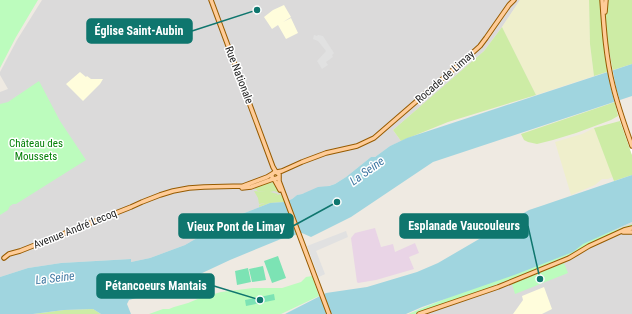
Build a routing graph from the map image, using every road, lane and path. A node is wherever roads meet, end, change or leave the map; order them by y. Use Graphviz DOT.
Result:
graph roads {
  1 [pos="211,0"];
  2 [pos="514,0"];
  3 [pos="602,0"];
  4 [pos="606,0"];
  5 [pos="604,28"];
  6 [pos="632,146"];
  7 [pos="267,151"];
  8 [pos="272,174"];
  9 [pos="278,174"];
  10 [pos="274,179"];
  11 [pos="233,187"];
  12 [pos="286,199"];
  13 [pos="632,228"];
  14 [pos="632,232"];
  15 [pos="616,234"];
  16 [pos="2,258"];
  17 [pos="329,314"];
  18 [pos="419,314"];
  1 -- 7 [label="main road, Rue Nationale"];
  2 -- 9 [label="main road, Rocade de Limay"];
  3 -- 5 [label="main road"];
  4 -- 5 [label="main road"];
  5 -- 6 [label="main road"];
  7 -- 8 [label="main road, Rue Nationale"];
  7 -- 9 [label="main road, Rue Nationale"];
  8 -- 9 [label="main road, Avenue André Lecoq"];
  8 -- 10 [label="main road, Rue Nationale"];
  8 -- 11 [label="main road, Avenue André Lecoq"];
  9 -- 10 [label="main road, Avenue André Lecoq"];
  9 -- 12 [label="main road, Rue Nationale"];
  10 -- 11 [label="main road, Avenue André Lecoq"];
  10 -- 12 [label="main road, Rue Nationale"];
  11 -- 16 [label="main road, Avenue André Lecoq"];
  12 -- 17 [label="main road, Rue Nationale"];
  13 -- 15 [label="main road"];
  14 -- 15 [label="main road"];
  15 -- 18 [label="main road"];
}
